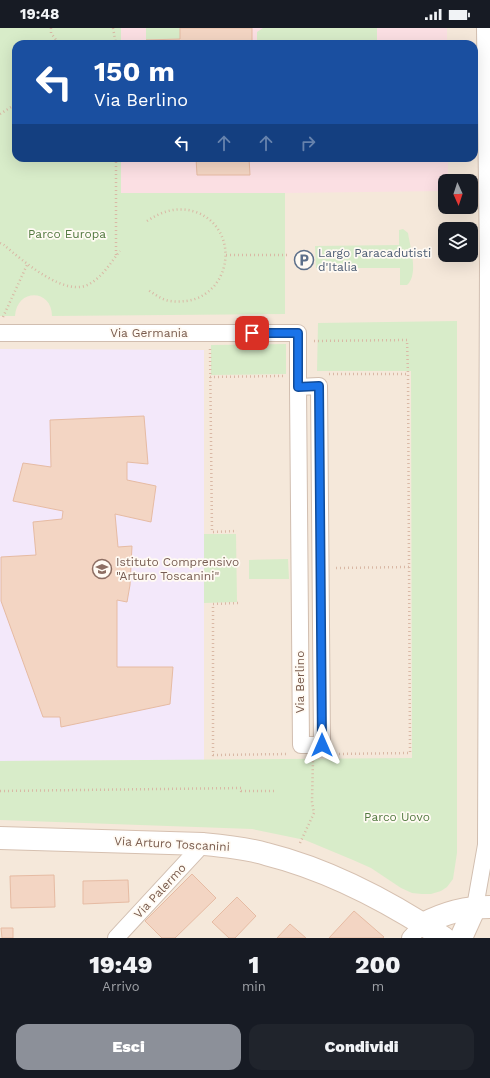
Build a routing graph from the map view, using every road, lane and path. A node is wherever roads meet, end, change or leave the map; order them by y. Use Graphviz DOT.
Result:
graph roads {
  1 [pos="51,28"];
  2 [pos="113,28"];
  3 [pos="485,28"];
  4 [pos="56,40"];
  5 [pos="115,40"];
  6 [pos="12,106"];
  7 [pos="0,114"];
  8 [pos="116,162"];
  9 [pos="147,221"];
  10 [pos="0,243"];
  11 [pos="120,251"];
  12 [pos="226,255"];
  13 [pos="288,255"];
  14 [pos="116,256"];
  15 [pos="489,264"];
  16 [pos="27,265"];
  17 [pos="148,290"];
  18 [pos="489,314"];
  19 [pos="1,326"];
  20 [pos="298,333"];
  21 [pos="313,341"];
  22 [pos="210,343"];
  23 [pos="328,374"];
  24 [pos="408,374"];
  25 [pos="210,377"];
  26 [pos="293,381"];
  27 [pos="237,531"];
  28 [pos="409,567"];
  29 [pos="330,568"];
  30 [pos="238,603"];
  31 [pos="313,745"];
  32 [pos="292,754"];
  33 [pos="332,754"];
  34 [pos="0,791"];
  35 [pos="276,791"];
  36 [pos="0,838"];
  37 [pos="300,843"];
  38 [pos="203,844"];
  39 [pos="488,848"];
  40 [pos="483,907"];
  41 [pos="416,931"];
  42 [pos="116,938"];
  43 [pos="444,938"];
  44 [pos="461,938"];
  1 -- 4 [label="path"];
  2 -- 5 [label="path"];
  3 -- 15 [label="street"];
  6 -- 7 [label="path"];
  8 -- 14 [label="path"];
  9 -- 12 [label="path"];
  10 -- 16 [label="path"];
  11 -- 14 [label="path"];
  12 -- 13 [label="path"];
  12 -- 17 [label="path"];
  14 -- 16 [label="path"];
  15 -- 18 [label="street"];
  16 -- 19 [label="path"];
  18 -- 39 [label="street"];
  19 -- 20 [label="street, Via Germania"];
  20 -- 26 [label="street, Via Berlino"];
  21 -- 24 [label="path"];
  22 -- 25 [label="path"];
  23 -- 24 [label="path"];
  24 -- 28 [label="path"];
  25 -- 26 [label="path"];
  25 -- 27 [label="path"];
  26 -- 31 [label="street, Via Berlino"];
  26 -- 31 [label="street, Via Berlino"];
  28 -- 29 [label="path"];
  28 -- 33 [label="path"];
  30 -- 32 [label="path"];
  31 -- 37 [label="path"];
  34 -- 35 [label="path"];
  36 -- 38 [label="street, Via Arturo Toscanini"];
  38 -- 41 [label="street, Via Arturo Toscanini"];
  38 -- 42 [label="street, Via Palermo"];
  39 -- 40 [label="street"];
  40 -- 41 [label="street"];
  40 -- 44 [label="street"];
  41 -- 43 [label="street, Via Arturo Toscanini"];
}
